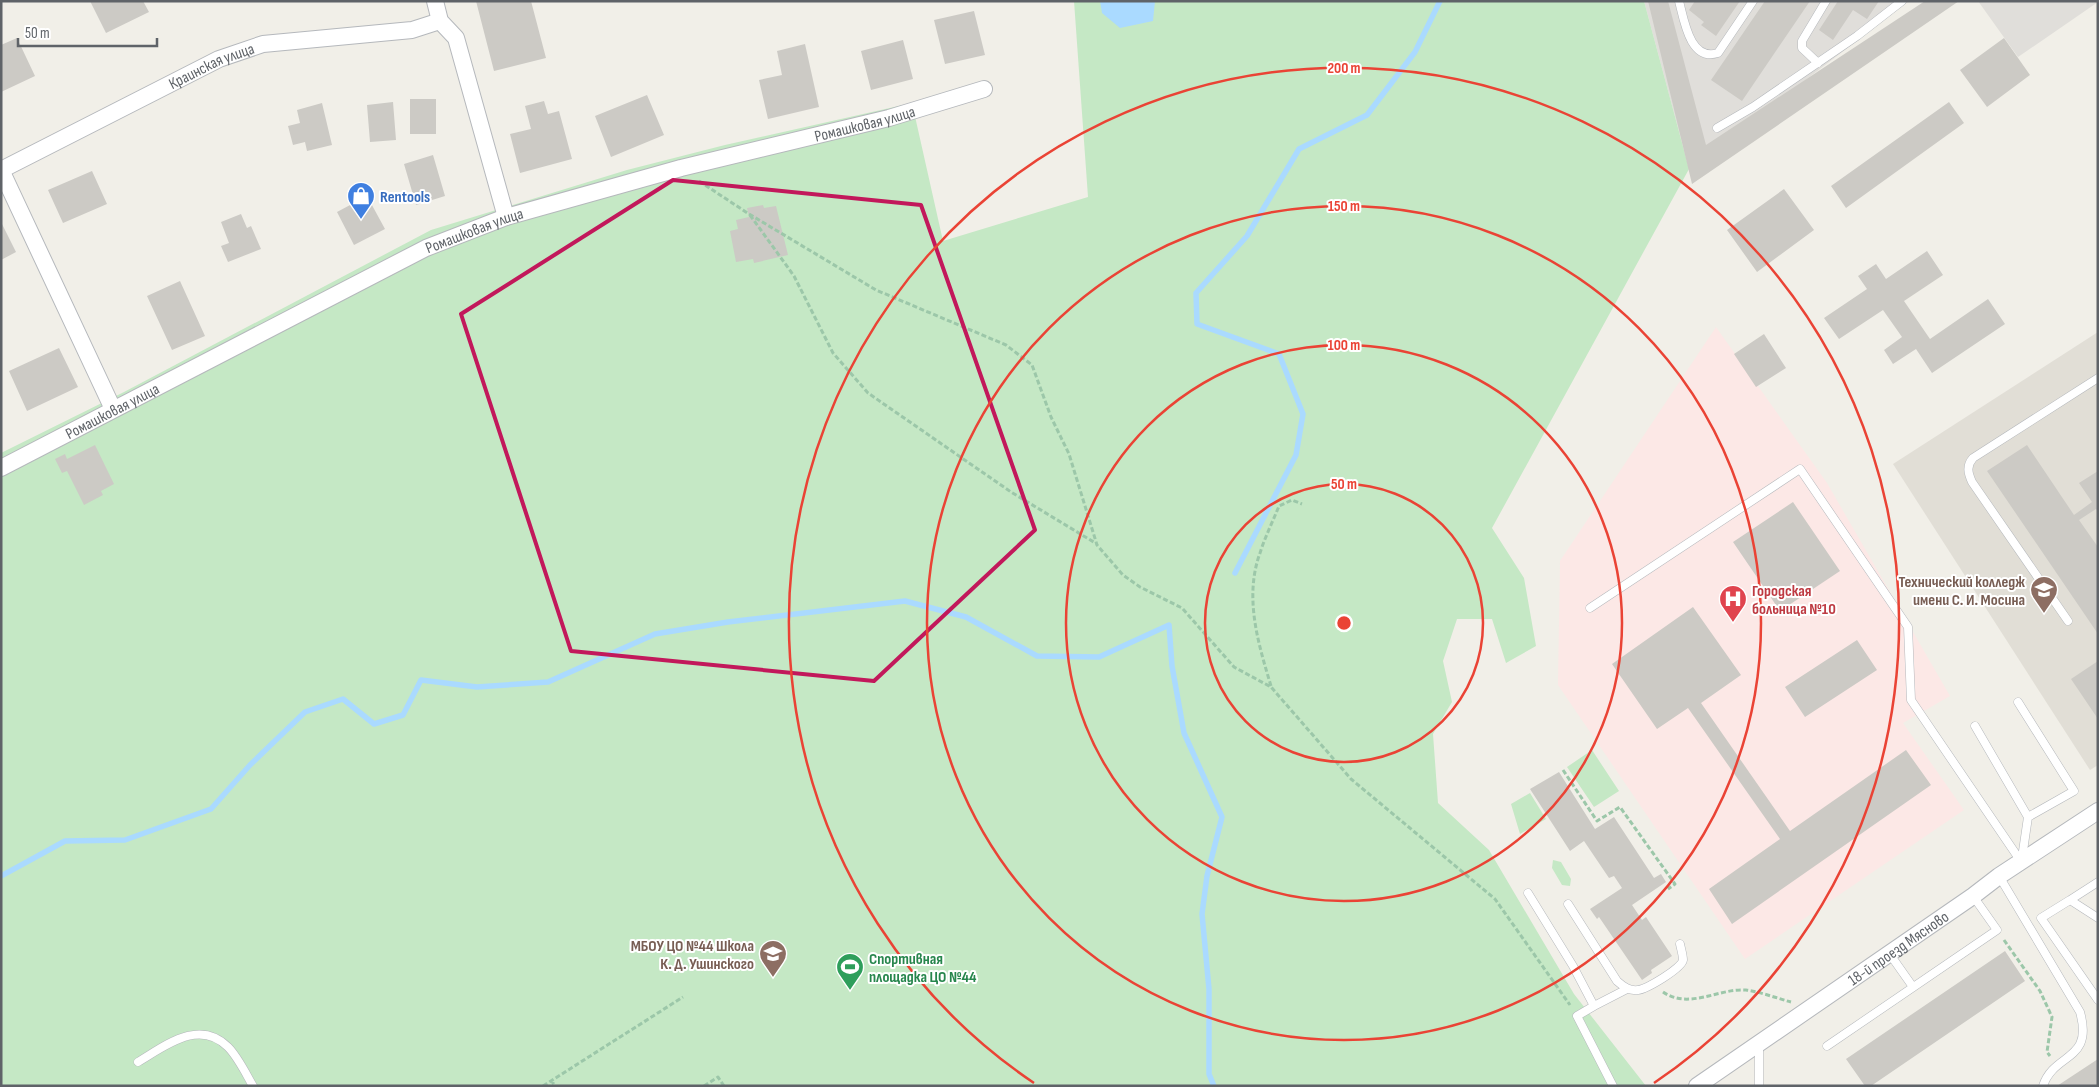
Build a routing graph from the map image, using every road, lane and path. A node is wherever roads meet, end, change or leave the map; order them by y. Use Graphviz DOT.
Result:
graph roads {
  1 [pos="435,1"];
  2 [pos="1678,1"];
  3 [pos="1753,1"];
  4 [pos="1826,1"];
  5 [pos="1902,1"];
  6 [pos="440,22"];
  7 [pos="1818,63"];
  8 [pos="984,89"];
  9 [pos="1717,128"];
  10 [pos="681,168"];
  11 [pos="1,170"];
  12 [pos="749,214"];
  13 [pos="506,216"];
  14 [pos="2098,378"];
  15 [pos="113,409"];
  16 [pos="1,468"];
  17 [pos="1302,504"];
  18 [pos="1097,545"];
  19 [pos="1590,608"];
  20 [pos="2068,621"];
  21 [pos="1271,687"];
  22 [pos="2018,702"];
  23 [pos="1975,726"];
  24 [pos="1563,770"];
  25 [pos="2098,810"];
  26 [pos="2028,818"];
  27 [pos="2022,863"];
  28 [pos="1998,876"];
  29 [pos="2098,882"];
  30 [pos="1668,889"];
  31 [pos="1528,894"];
  32 [pos="1973,896"];
  33 [pos="2070,900"];
  34 [pos="1568,904"];
  35 [pos="2098,918"];
  36 [pos="1997,930"];
  37 [pos="1680,944"];
  38 [pos="1890,953"];
  39 [pos="1655,982"];
  40 [pos="1913,988"];
  41 [pos="1627,989"];
  42 [pos="683,997"];
  43 [pos="2098,1000"];
  44 [pos="1594,1006"];
  45 [pos="1811,1007"];
  46 [pos="1577,1016"];
  47 [pos="1759,1042"];
  48 [pos="1828,1046"];
  49 [pos="138,1062"];
  50 [pos="2058,1066"];
  51 [pos="551,1080"];
  52 [pos="254,1086"];
  53 [pos="542,1086"];
  54 [pos="555,1086"];
  55 [pos="704,1086"];
  56 [pos="724,1086"];
  57 [pos="1613,1086"];
  58 [pos="1697,1086"];
  59 [pos="1759,1086"];
  60 [pos="2043,1086"];
  1 -- 6 [label="street"];
  2 -- 3 [label="lane"];
  4 -- 7 [label="lane"];
  5 -- 7 [label="lane"];
  6 -- 11 [label="street, Краинская улица"];
  6 -- 13 [label="street"];
  7 -- 9 [label="lane"];
  8 -- 10 [label="street, Ромашковая улица"];
  10 -- 12 [label="path"];
  10 -- 13 [label="street, Ромашковая улица"];
  11 -- 15 [label="street, Краинская улица"];
  12 -- 18 [label="path"];
  12 -- 18 [label="path"];
  13 -- 15 [label="street, Ромашковая улица"];
  14 -- 20 [label="lane"];
  15 -- 16 [label="street, Ромашковая улица"];
  17 -- 21 [label="path"];
  18 -- 21 [label="path"];
  19 -- 27 [label="lane"];
  21 -- 46 [label="path"];
  22 -- 26 [label="lane"];
  23 -- 26 [label="lane"];
  24 -- 30 [label="path"];
  25 -- 27 [label="street, 18-й проезд Мясново"];
  26 -- 27 [label="lane"];
  27 -- 28 [label="street, 18-й проезд Мясново"];
  28 -- 32 [label="street, 18-й проезд Мясново"];
  28 -- 50 [label="lane"];
  29 -- 33 [label="lane"];
  31 -- 44 [label="lane"];
  32 -- 36 [label="lane"];
  32 -- 38 [label="street, 18-й проезд Мясново"];
  33 -- 35 [label="lane"];
  33 -- 43 [label="lane"];
  34 -- 41 [label="lane"];
  36 -- 40 [label="lane"];
  36 -- 50 [label="path"];
  37 -- 39 [label="lane"];
  38 -- 40 [label="lane"];
  38 -- 45 [label="street, 18-й проезд Мясново"];
  39 -- 41 [label="lane"];
  39 -- 45 [label="path"];
  40 -- 48 [label="lane"];
  41 -- 44 [label="lane"];
  42 -- 51 [label="path"];
  44 -- 46 [label="lane"];
  45 -- 47 [label="street, 18-й проезд Мясново"];
  46 -- 57 [label="lane"];
  47 -- 58 [label="street, 18-й проезд Мясново"];
  47 -- 59 [label="lane"];
  49 -- 52 [label="lane"];
  50 -- 60 [label="lane"];
  51 -- 53 [label="path"];
  51 -- 54 [label="path"];
  55 -- 56 [label="path"];
}
